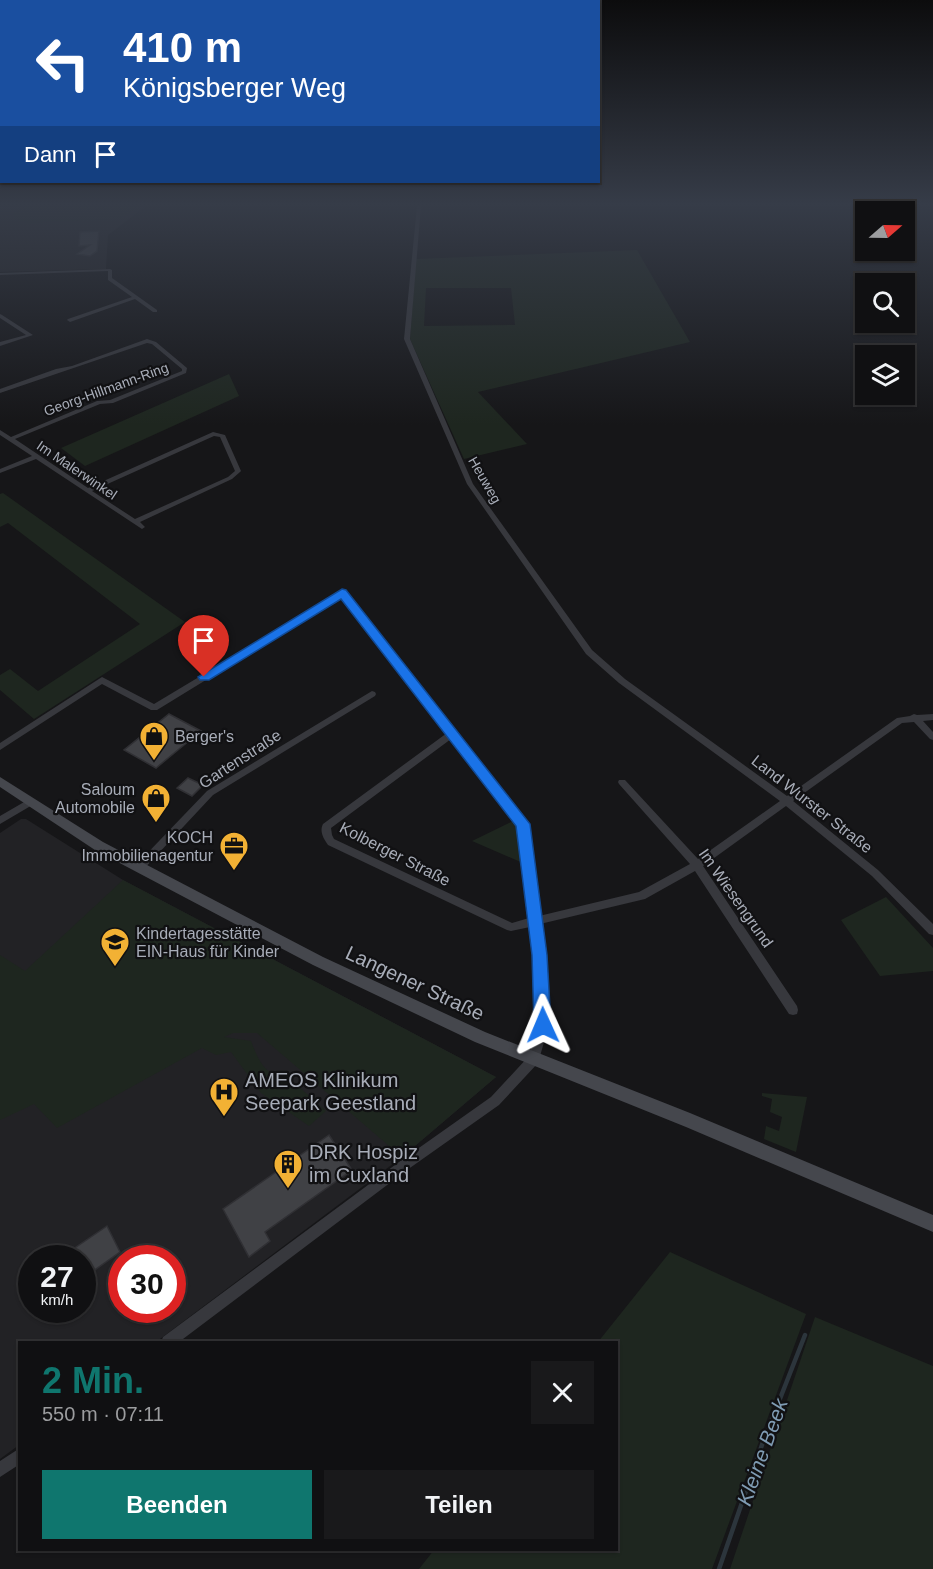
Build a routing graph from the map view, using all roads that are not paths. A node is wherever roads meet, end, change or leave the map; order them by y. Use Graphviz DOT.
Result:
graph roads {
  1 [pos="110,279"];
  2 [pos="411,279"];
  3 [pos="136,297"];
  4 [pos="155,311"];
  5 [pos="0,316"];
  6 [pos="70,320"];
  7 [pos="0,344"];
  8 [pos="0,391"];
  9 [pos="0,432"];
  10 [pos="11,439"];
  11 [pos="35,457"];
  12 [pos="0,471"];
  13 [pos="87,491"];
  14 [pos="372,694"];
  15 [pos="663,710"];
  16 [pos="914,717"];
  17 [pos="933,717"];
  18 [pos="452,734"];
  19 [pos="933,737"];
  20 [pos="0,747"];
  21 [pos="0,781"];
  22 [pos="622,782"];
  23 [pos="31,802"];
  24 [pos="788,802"];
  25 [pos="0,820"];
  26 [pos="698,865"];
  27 [pos="139,868"];
  28 [pos="536,921"];
  29 [pos="933,931"];
  30 [pos="793,1010"];
  31 [pos="534,1059"];
  32 [pos="933,1224"];
  33 [pos="169,1341"];
  34 [pos="18,1456"];
  35 [pos="0,1470"];
  1 -- 3 [label="street"];
  2 -- 15 [label="street, Heuweg"];
  3 -- 4 [label="street"];
  3 -- 6 [label="street"];
  5 -- 7 [label="street"];
  8 -- 10 [label="street, Georg-Hillmann-Ring"];
  9 -- 10 [label="street, Im Malerwinkel"];
  10 -- 11 [label="street, Im Malerwinkel"];
  11 -- 12 [label="street"];
  11 -- 13 [label="street, Im Malerwinkel"];
  13 -- 13 [label="street, Im Malerwinkel"];
  14 -- 27 [label="street, Gartenstraße"];
  15 -- 24 [label="street, Land Wurster Straße"];
  16 -- 17 [label="street"];
  16 -- 19 [label="street"];
  16 -- 24 [label="street"];
  18 -- 20 [label="street"];
  18 -- 28 [label="street"];
  18 -- 28 [label="street, Kolberger Straße"];
  21 -- 23 [label="main road, Langener Straße"];
  22 -- 26 [label="street, Im Wiesengrund"];
  23 -- 25 [label="street"];
  23 -- 27 [label="main road, Langener Straße"];
  24 -- 26 [label="street"];
  24 -- 29 [label="street, Land Wurster Straße"];
  26 -- 28 [label="street"];
  26 -- 30 [label="street, Im Wiesengrund"];
  27 -- 31 [label="main road, Langener Straße"];
  28 -- 31 [label="street"];
  31 -- 32 [label="main road, Langener Straße"];
  31 -- 33 [label="street"];
  34 -- 35 [label="street"];
}
